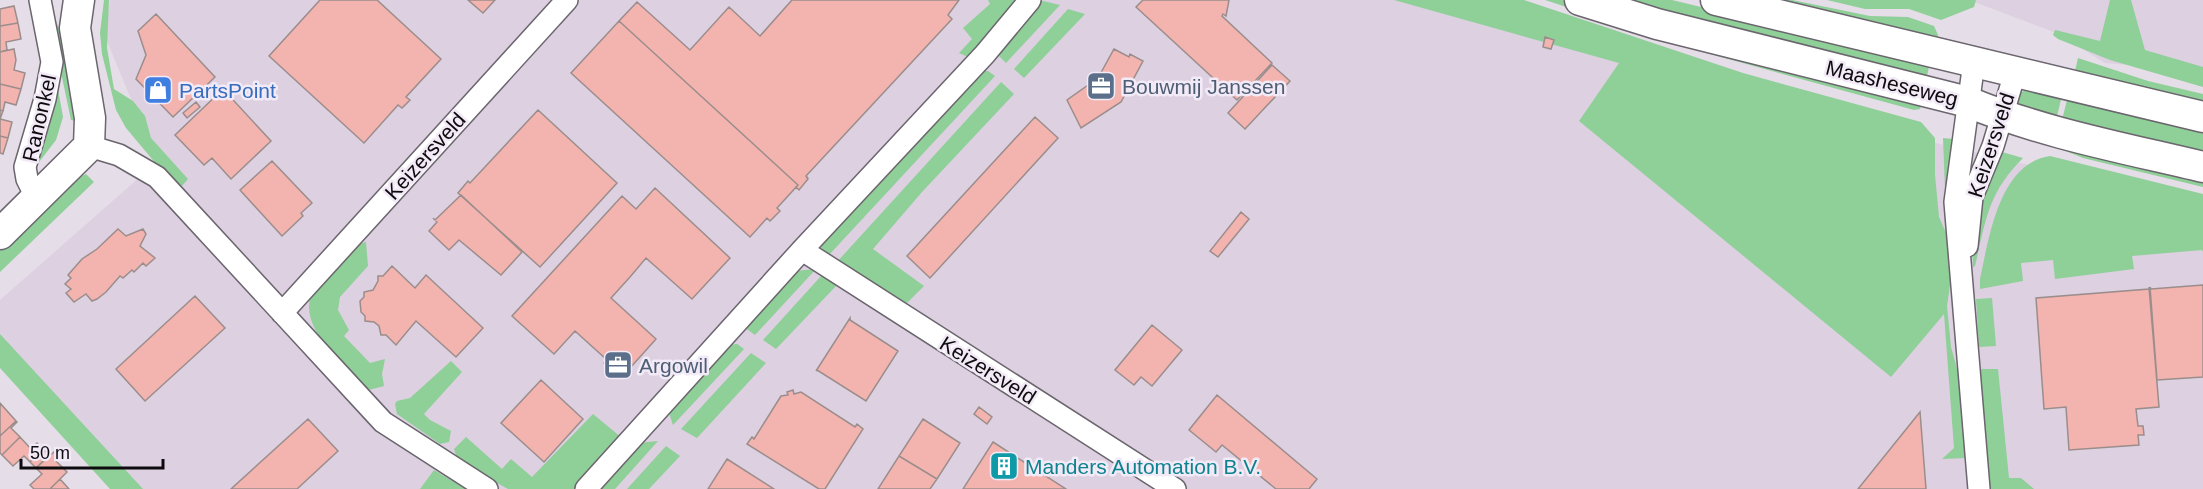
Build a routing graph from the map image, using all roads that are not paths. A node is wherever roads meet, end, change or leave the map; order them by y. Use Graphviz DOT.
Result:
graph roads {
  1 [pos="40,0"];
  2 [pos="79,0"];
  3 [pos="567,0"];
  4 [pos="1030,0"];
  5 [pos="1580,0"];
  6 [pos="1716,0"];
  7 [pos="1974,62"];
  8 [pos="2015,73"];
  9 [pos="1968,102"];
  10 [pos="2001,116"];
  11 [pos="2203,117"];
  12 [pos="89,146"];
  13 [pos="2203,168"];
  14 [pos="37,200"];
  15 [pos="0,234"];
  16 [pos="802,250"];
  17 [pos="1963,288"];
  18 [pos="282,313"];
  19 [pos="487,489"];
  20 [pos="586,489"];
  21 [pos="1175,489"];
  22 [pos="1979,489"];
  1 -- 14 [label="street, Ranonkel"];
  2 -- 12 [label="main road"];
  3 -- 18 [label="street, Keizersveld"];
  4 -- 16 [label="street"];
  5 -- 9 [label="main road, Maasheseweg"];
  6 -- 7 [label="main road, Maasheseweg"];
  7 -- 8 [label="main road, Maasheseweg"];
  7 -- 9 [label="street, Keizersveld"];
  8 -- 10 [label="street, Keizersveld"];
  8 -- 11 [label="main road, Maasheseweg"];
  9 -- 10 [label="main road, Maasheseweg"];
  9 -- 17 [label="street, Keizersveld"];
  10 -- 13 [label="main road, Maasheseweg"];
  10 -- 17 [label="street, Keizersveld"];
  12 -- 14 [label="main road"];
  12 -- 18 [label="street"];
  14 -- 15 [label="main road"];
  16 -- 20 [label="street"];
  16 -- 21 [label="street, Keizersveld"];
  17 -- 22 [label="street, Keizersveld"];
  18 -- 19 [label="street"];
}
